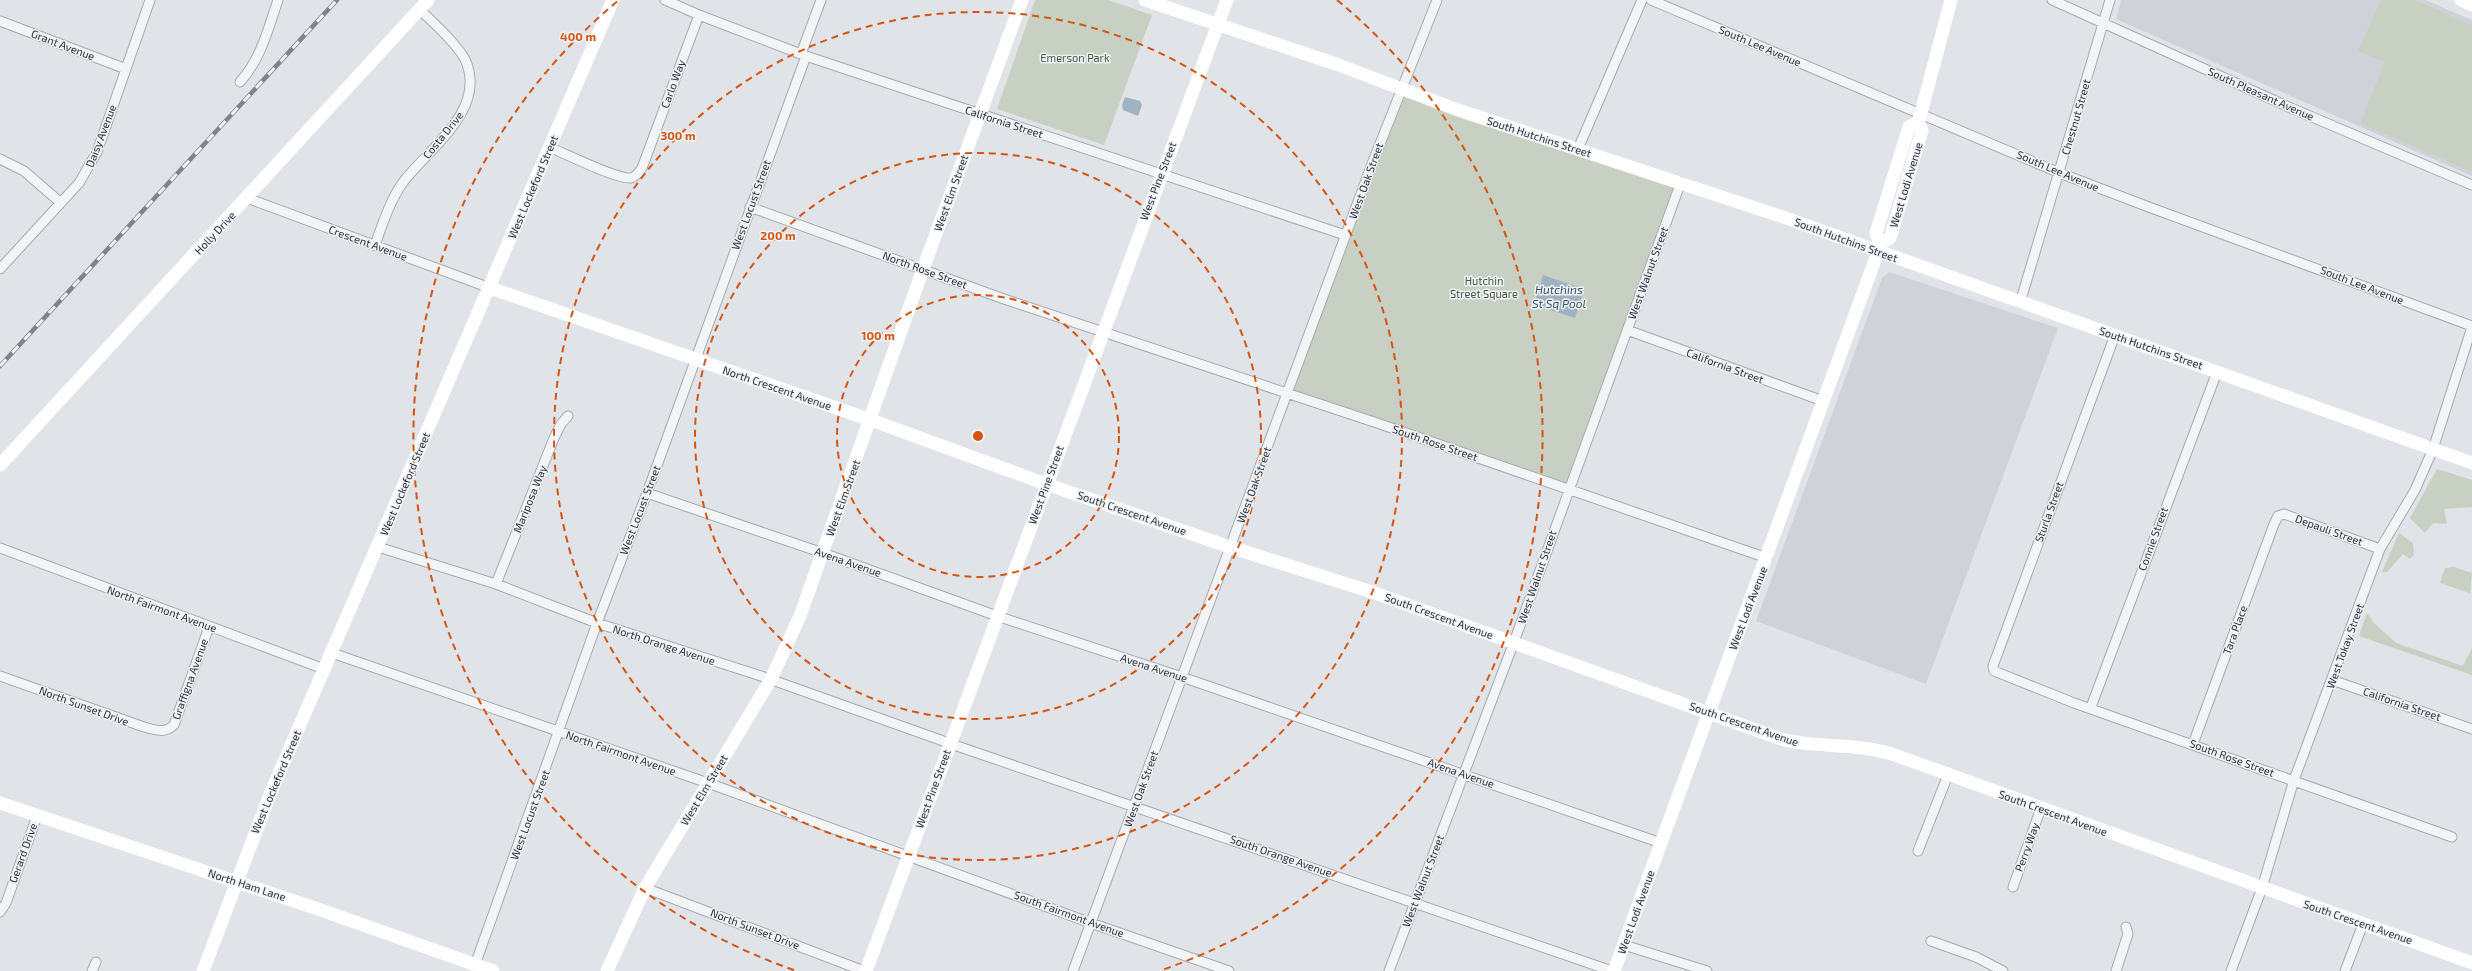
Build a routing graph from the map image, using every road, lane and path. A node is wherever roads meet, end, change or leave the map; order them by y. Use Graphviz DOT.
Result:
graph roads {
  1 [pos="150,0"];
  2 [pos="278,0"];
  3 [pos="613,0"];
  4 [pos="665,0"];
  5 [pos="820,0"];
  6 [pos="1022,0"];
  7 [pos="1145,0"];
  8 [pos="1227,0"];
  9 [pos="1437,0"];
  10 [pos="1642,0"];
  11 [pos="1651,0"];
  12 [pos="1952,0"];
  13 [pos="2052,0"];
  14 [pos="2110,0"];
  15 [pos="2461,0"];
  16 [pos="424,4"];
  17 [pos="2472,5"];
  18 [pos="699,16"];
  19 [pos="0,21"];
  20 [pos="2103,22"];
  21 [pos="1217,24"];
  22 [pos="804,55"];
  23 [pos="126,69"];
  24 [pos="240,82"];
  25 [pos="1400,87"];
  26 [pos="981,115"];
  27 [pos="1919,118"];
  28 [pos="549,147"];
  29 [pos="1578,149"];
  30 [pos="0,159"];
  31 [pos="2060,172"];
  32 [pos="1161,173"];
  33 [pos="1681,182"];
  34 [pos="2472,185"];
  35 [pos="247,198"];
  36 [pos="61,202"];
  37 [pos="750,207"];
  38 [pos="1346,236"];
  39 [pos="375,245"];
  40 [pos="1879,248"];
  41 [pos="0,269"];
  42 [pos="923,269"];
  43 [pos="490,288"];
  44 [pos="2020,303"];
  45 [pos="2472,326"];
  46 [pos="1102,330"];
  47 [pos="1627,330"];
  48 [pos="2115,335"];
  49 [pos="695,359"];
  50 [pos="2217,372"];
  51 [pos="1288,393"];
  52 [pos="1823,401"];
  53 [pos="568,416"];
  54 [pos="871,420"];
  55 [pos="2433,449"];
  56 [pos="2472,463"];
  57 [pos="0,465"];
  58 [pos="1046,484"];
  59 [pos="1568,488"];
  60 [pos="1063,489"];
  61 [pos="647,493"];
  62 [pos="2278,516"];
  63 [pos="378,547"];
  64 [pos="1230,547"];
  65 [pos="0,548"];
  66 [pos="2380,549"];
  67 [pos="823,553"];
  68 [pos="1767,558"];
  69 [pos="496,584"];
  70 [pos="997,616"];
  71 [pos="597,623"];
  72 [pos="209,627"];
  73 [pos="1514,642"];
  74 [pos="332,653"];
  75 [pos="324,669"];
  76 [pos="0,676"];
  77 [pos="1182,677"];
  78 [pos="770,679"];
  79 [pos="2012,679"];
  80 [pos="2332,680"];
  81 [pos="2091,707"];
  82 [pos="1708,712"];
  83 [pos="2472,729"];
  84 [pos="169,730"];
  85 [pos="560,731"];
  86 [pos="950,743"];
  87 [pos="2193,744"];
  88 [pos="1463,774"];
  89 [pos="1948,775"];
  90 [pos="2294,780"];
  91 [pos="708,783"];
  92 [pos="0,803"];
  93 [pos="1134,806"];
  94 [pos="2041,808"];
  95 [pos="37,816"];
  96 [pos="2452,837"];
  97 [pos="1660,843"];
  98 [pos="1918,852"];
  99 [pos="909,856"];
  100 [pos="236,882"];
  101 [pos="2013,887"];
  102 [pos="645,888"];
  103 [pos="2262,888"];
  104 [pos="1414,902"];
  105 [pos="0,912"];
  106 [pos="1091,923"];
  107 [pos="2363,924"];
  108 [pos="2126,927"];
  109 [pos="1931,941"];
  110 [pos="1624,945"];
  111 [pos="2472,963"];
  112 [pos="475,965"];
  113 [pos="202,971"];
  114 [pos="493,971"];
  115 [pos="607,971"];
  116 [pos="865,971"];
  117 [pos="1073,971"];
  118 [pos="1229,971"];
  119 [pos="1389,971"];
  120 [pos="1613,971"];
  121 [pos="1707,971"];
  122 [pos="2003,971"];
  123 [pos="2116,971"];
  124 [pos="2231,971"];
  125 [pos="2345,971"];
  1 -- 23 [label="street, Daisy Avenue"];
  2 -- 24 [label="street"];
  3 -- 28 [label="street, West Lockeford Street"];
  4 -- 18 [label="street, California Street"];
  5 -- 22 [label="street, West Locust Street"];
  6 -- 26 [label="street, West Elm Street"];
  7 -- 21 [label="street, South Hutchins Street"];
  8 -- 21 [label="street, West Pine Street"];
  9 -- 25 [label="street, West Oak Street"];
  10 -- 29 [label="street"];
  11 -- 27 [label="street, South Lee Avenue"];
  12 -- 27 [label="street, West Lodi Avenue"];
  13 -- 20 [label="street, South Pleasant Avenue"];
  14 -- 20 [label="street, Chestnut Street"];
  15 -- 17 [label="street"];
  16 -- 35 [label="street, Holly Drive"];
  16 -- 39 [label="street, Costa Drive"];
  18 -- 22 [label="street, California Street"];
  18 -- 28 [label="street, Carlo Way"];
  19 -- 23 [label="street, Grant Avenue"];
  20 -- 31 [label="street, Chestnut Street"];
  20 -- 34 [label="street, South Pleasant Avenue"];
  21 -- 25 [label="street, South Hutchins Street"];
  21 -- 32 [label="street, West Pine Street"];
  22 -- 26 [label="street, California Street"];
  22 -- 37 [label="street, West Locust Street"];
  23 -- 36 [label="street, Daisy Avenue"];
  25 -- 29 [label="street, South Hutchins Street"];
  25 -- 38 [label="street, West Oak Street"];
  26 -- 32 [label="street, California Street"];
  26 -- 42 [label="street, West Elm Street"];
  27 -- 31 [label="street, South Lee Avenue"];
  27 -- 40 [label="street, West Lodi Avenue"];
  28 -- 43 [label="street, West Lockeford Street"];
  29 -- 33 [label="street, South Hutchins Street"];
  30 -- 36 [label="street"];
  31 -- 44 [label="street, Chestnut Street"];
  31 -- 45 [label="street, South Lee Avenue"];
  32 -- 38 [label="street, California Street"];
  32 -- 46 [label="street, West Pine Street"];
  33 -- 40 [label="street, South Hutchins Street"];
  33 -- 47 [label="street, West Walnut Street"];
  35 -- 39 [label="street, Crescent Avenue"];
  35 -- 57 [label="street, Holly Drive"];
  36 -- 41 [label="street, Daisy Avenue"];
  37 -- 42 [label="street, North Rose Street"];
  37 -- 49 [label="street, West Locust Street"];
  38 -- 51 [label="street, West Oak Street"];
  39 -- 43 [label="street, Crescent Avenue"];
  40 -- 44 [label="street, South Hutchins Street"];
  40 -- 52 [label="street, West Lodi Avenue"];
  42 -- 46 [label="street, North Rose Street"];
  42 -- 54 [label="street, West Elm Street"];
  43 -- 49 [label="street, North Crescent Avenue"];
  43 -- 63 [label="street, West Lockeford Street"];
  44 -- 48 [label="street, South Hutchins Street"];
  45 -- 55 [label="street, West Tokay Street"];
  46 -- 51 [label="street, South Rose Street"];
  46 -- 58 [label="street, West Pine Street"];
  47 -- 52 [label="street, California Street"];
  47 -- 59 [label="street, West Walnut Street"];
  48 -- 50 [label="street, South Hutchins Street"];
  48 -- 79 [label="street, Sturla Street"];
  49 -- 54 [label="street, North Crescent Avenue"];
  49 -- 61 [label="street, West Locust Street"];
  50 -- 55 [label="street, South Hutchins Street"];
  50 -- 81 [label="street, Connie Street"];
  51 -- 59 [label="street, South Rose Street"];
  51 -- 64 [label="street, West Oak Street"];
  52 -- 68 [label="street, West Lodi Avenue"];
  53 -- 69 [label="street, Mariposa Way"];
  54 -- 58 [label="street, North Crescent Avenue"];
  54 -- 67 [label="street, West Elm Street"];
  55 -- 56 [label="street, South Hutchins Street"];
  55 -- 66 [label="street, West Tokay Street"];
  58 -- 60 [label="street, North Crescent Avenue"];
  58 -- 70 [label="street, West Pine Street"];
  59 -- 68 [label="street, South Rose Street"];
  59 -- 73 [label="street, West Walnut Street"];
  60 -- 64 [label="street, South Crescent Avenue"];
  61 -- 67 [label="street, Avena Avenue"];
  61 -- 71 [label="street, West Locust Street"];
  62 -- 66 [label="street, Depauli Street"];
  62 -- 87 [label="street, Tara Place"];
  63 -- 69 [label="street, North Orange Avenue"];
  63 -- 74 [label="street, West Lockeford Street"];
  64 -- 73 [label="street, South Crescent Avenue"];
  64 -- 77 [label="street, West Oak Street"];
  65 -- 72 [label="street, North Fairmont Avenue"];
  66 -- 80 [label="street, West Tokay Street"];
  67 -- 70 [label="street, Avena Avenue"];
  67 -- 78 [label="street, West Elm Street"];
  68 -- 82 [label="street, West Lodi Avenue"];
  69 -- 71 [label="street, North Orange Avenue"];
  70 -- 77 [label="street, Avena Avenue"];
  70 -- 86 [label="street, West Pine Street"];
  71 -- 78 [label="street, North Orange Avenue"];
  71 -- 85 [label="street, West Locust Street"];
  72 -- 75 [label="street, North Fairmont Avenue"];
  72 -- 84 [label="street, Graffigna Avenue"];
  73 -- 82 [label="street, South Crescent Avenue"];
  73 -- 88 [label="street, West Walnut Street"];
  74 -- 75 [label="street, West Lockeford Street"];
  74 -- 85 [label="street, North Fairmont Avenue"];
  75 -- 100 [label="street, West Lockeford Street"];
  76 -- 84 [label="street, North Sunset Drive"];
  77 -- 88 [label="street, Avena Avenue"];
  77 -- 93 [label="street, West Oak Street"];
  78 -- 86 [label="street, North Orange Avenue"];
  78 -- 91 [label="street, West Elm Street"];
  79 -- 81 [label="street, South Rose Street"];
  80 -- 83 [label="street, California Street"];
  80 -- 90 [label="street, West Tokay Street"];
  81 -- 87 [label="street, South Rose Street"];
  82 -- 89 [label="street, South Crescent Avenue"];
  82 -- 97 [label="street, West Lodi Avenue"];
  85 -- 91 [label="street, North Fairmont Avenue"];
  85 -- 112 [label="street, West Locust Street"];
  86 -- 93 [label="street, South Orange Avenue"];
  86 -- 99 [label="street, West Pine Street"];
  87 -- 90 [label="street, South Rose Street"];
  88 -- 97 [label="street, Avena Avenue"];
  88 -- 104 [label="street, West Walnut Street"];
  89 -- 94 [label="street, South Crescent Avenue"];
  89 -- 98 [label="street"];
  90 -- 96 [label="street, South Rose Street"];
  90 -- 103 [label="street, West Tokay Street"];
  91 -- 99 [label="street, North Fairmont Avenue"];
  91 -- 102 [label="street, West Elm Street"];
  92 -- 95 [label="street, North Ham Lane"];
  93 -- 104 [label="street, South Orange Avenue"];
  93 -- 106 [label="street, West Oak Street"];
  94 -- 101 [label="street, Perry Way"];
  94 -- 103 [label="street, South Crescent Avenue"];
  95 -- 100 [label="street, North Ham Lane"];
  95 -- 105 [label="street, Gerard Drive"];
  97 -- 110 [label="street, West Lodi Avenue"];
  99 -- 106 [label="street, South Fairmont Avenue"];
  99 -- 116 [label="street, West Pine Street"];
  100 -- 112 [label="street, North Ham Lane"];
  100 -- 113 [label="street, West Lockeford Street"];
  102 -- 115 [label="street, West Elm Street"];
  102 -- 116 [label="street, North Sunset Drive"];
  103 -- 107 [label="street, South Crescent Avenue"];
  103 -- 124 [label="street, West Tokay Street"];
  104 -- 119 [label="street, West Walnut Street"];
  104 -- 120 [label="street, South Orange Avenue"];
  106 -- 117 [label="street, West Oak Street"];
  106 -- 118 [label="street, South Fairmont Avenue"];
  107 -- 111 [label="street, South Crescent Avenue"];
  107 -- 125 [label="street"];
  108 -- 123 [label="street"];
  109 -- 122 [label="street"];
  110 -- 120 [label="street, West Lodi Avenue"];
  110 -- 121 [label="street"];
  112 -- 114 [label="street, North Ham Lane"];
}
